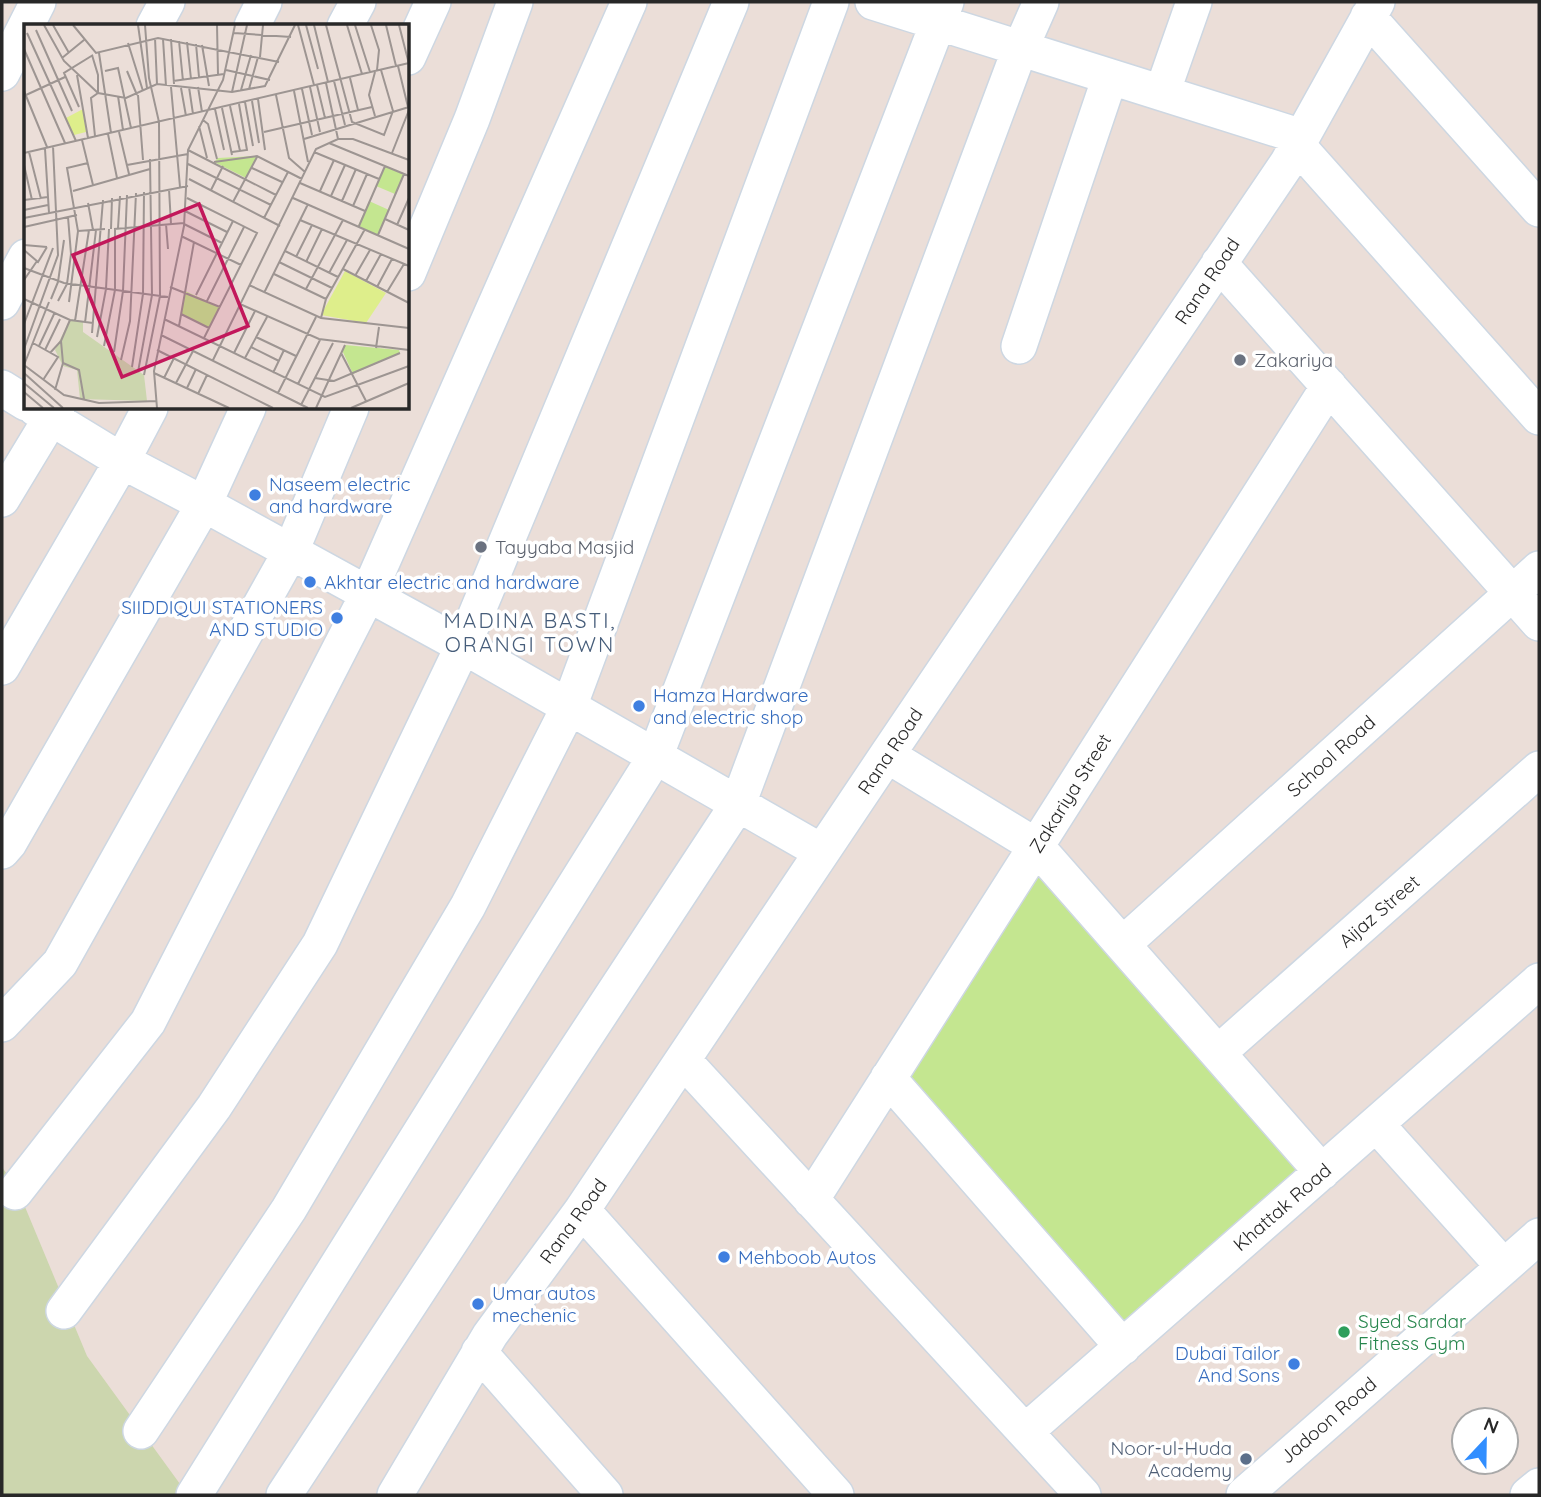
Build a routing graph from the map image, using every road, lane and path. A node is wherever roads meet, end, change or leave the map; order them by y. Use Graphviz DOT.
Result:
graph roads {
  1 [pos="38,2"];
  2 [pos="167,2"];
  3 [pos="264,2"];
  4 [pos="358,2"];
  5 [pos="433,2"];
  6 [pos="514,2"];
  7 [pos="629,2"];
  8 [pos="732,2"];
  9 [pos="831,2"];
  10 [pos="873,2"];
  11 [pos="1041,2"];
  12 [pos="1194,2"];
  13 [pos="1372,9"];
  14 [pos="942,12"];
  15 [pos="27,24"];
  16 [pos="155,24"];
  17 [pos="253,24"];
  18 [pos="346,24"];
  19 [pos="24,30"];
  20 [pos="1021,48"];
  21 [pos="410,53"];
  22 [pos="2,73"];
  23 [pos="1110,77"];
  24 [pos="1162,93"];
  25 [pos="1299,141"];
  26 [pos="1539,209"];
  27 [pos="24,261"];
  28 [pos="1219,263"];
  29 [pos="410,268"];
  30 [pos="2,302"];
  31 [pos="1019,346"];
  32 [pos="1329,386"];
  33 [pos="2,388"];
  34 [pos="24,400"];
  35 [pos="42,410"];
  36 [pos="44,410"];
  37 [pos="149,410"];
  38 [pos="247,410"];
  39 [pos="350,410"];
  40 [pos="1539,417"];
  41 [pos="122,461"];
  42 [pos="2,499"];
  43 [pos="204,504"];
  44 [pos="291,551"];
  45 [pos="1539,569"];
  46 [pos="1512,592"];
  47 [pos="368,594"];
  48 [pos="1539,623"];
  49 [pos="463,646"];
  50 [pos="2,667"];
  51 [pos="569,707"];
  52 [pos="887,755"];
  53 [pos="655,757"];
  54 [pos="1539,769"];
  55 [pos="738,804"];
  56 [pos="1036,846"];
  57 [pos="2,851"];
  58 [pos="822,852"];
  59 [pos="1123,944"];
  60 [pos="1539,981"];
  61 [pos="2,1024"];
  62 [pos="1218,1053"];
  63 [pos="683,1060"];
  64 [pos="888,1078"];
  65 [pos="1376,1124"];
  66 [pos="1322,1172"];
  67 [pos="15,1192"];
  68 [pos="811,1200"];
  69 [pos="582,1210"];
  70 [pos="1539,1236"];
  71 [pos="1504,1267"];
  72 [pos="64,1311"];
  73 [pos="1124,1347"];
  74 [pos="479,1352"];
  75 [pos="141,1431"];
  76 [pos="1025,1432"];
  77 [pos="1539,1486"];
  78 [pos="194,1495"];
  79 [pos="284,1495"];
  80 [pos="395,1495"];
  81 [pos="605,1495"];
  82 [pos="836,1495"];
  83 [pos="1083,1495"];
  84 [pos="1244,1495"];
  85 [pos="1528,1495"];
  1 -- 15 [label="street"];
  2 -- 16 [label="street"];
  3 -- 17 [label="street"];
  4 -- 18 [label="street"];
  5 -- 21 [label="street"];
  6 -- 29 [label="street"];
  7 -- 47 [label="street"];
  8 -- 49 [label="street"];
  9 -- 51 [label="street"];
  10 -- 14 [label="street"];
  11 -- 20 [label="street"];
  12 -- 24 [label="street"];
  13 -- 25 [label="street, Rana Road"];
  13 -- 26 [label="street"];
  14 -- 20 [label="street"];
  14 -- 53 [label="street"];
  19 -- 22 [label="street"];
  20 -- 23 [label="street"];
  20 -- 55 [label="street"];
  23 -- 24 [label="street"];
  23 -- 31 [label="street"];
  24 -- 25 [label="street"];
  25 -- 28 [label="street, Rana Road"];
  25 -- 40 [label="street"];
  27 -- 30 [label="street"];
  28 -- 32 [label="street"];
  28 -- 52 [label="street, Rana Road"];
  32 -- 46 [label="street"];
  32 -- 56 [label="street, Zakariya Street"];
  33 -- 34 [label="street"];
  35 -- 42 [label="street"];
  36 -- 41 [label="street"];
  37 -- 41 [label="street"];
  38 -- 43 [label="street"];
  39 -- 44 [label="street"];
  41 -- 43 [label="street"];
  41 -- 50 [label="street"];
  43 -- 44 [label="street"];
  43 -- 57 [label="street"];
  44 -- 47 [label="street"];
  44 -- 61 [label="street"];
  45 -- 46 [label="street, School Road"];
  46 -- 48 [label="street"];
  46 -- 59 [label="street, School Road"];
  47 -- 49 [label="street"];
  47 -- 67 [label="street"];
  49 -- 51 [label="street"];
  49 -- 72 [label="street"];
  51 -- 53 [label="street"];
  51 -- 75 [label="street"];
  52 -- 56 [label="street"];
  52 -- 58 [label="street, Rana Road"];
  53 -- 55 [label="street"];
  53 -- 78 [label="street"];
  54 -- 62 [label="street, Aijaz Street"];
  55 -- 58 [label="street"];
  55 -- 79 [label="street"];
  56 -- 59 [label="street"];
  56 -- 64 [label="street, Zakariya Street"];
  58 -- 63 [label="street, Rana Road"];
  59 -- 62 [label="street"];
  60 -- 65 [label="street, Khattak Road"];
  62 -- 66 [label="street"];
  63 -- 68 [label="street"];
  63 -- 69 [label="street, Rana Road"];
  64 -- 68 [label="street, Zakariya Street"];
  64 -- 73 [label="street"];
  65 -- 66 [label="street, Khattak Road"];
  65 -- 71 [label="street"];
  66 -- 73 [label="street, Khattak Road"];
  68 -- 76 [label="street"];
  69 -- 74 [label="street, Rana Road"];
  69 -- 82 [label="street"];
  70 -- 71 [label="street, Jadoon Road"];
  71 -- 84 [label="street, Jadoon Road"];
  73 -- 76 [label="street, Khattak Road"];
  74 -- 80 [label="street, Rana Road"];
  74 -- 81 [label="street"];
  76 -- 83 [label="street"];
  77 -- 85 [label="street"];
}
